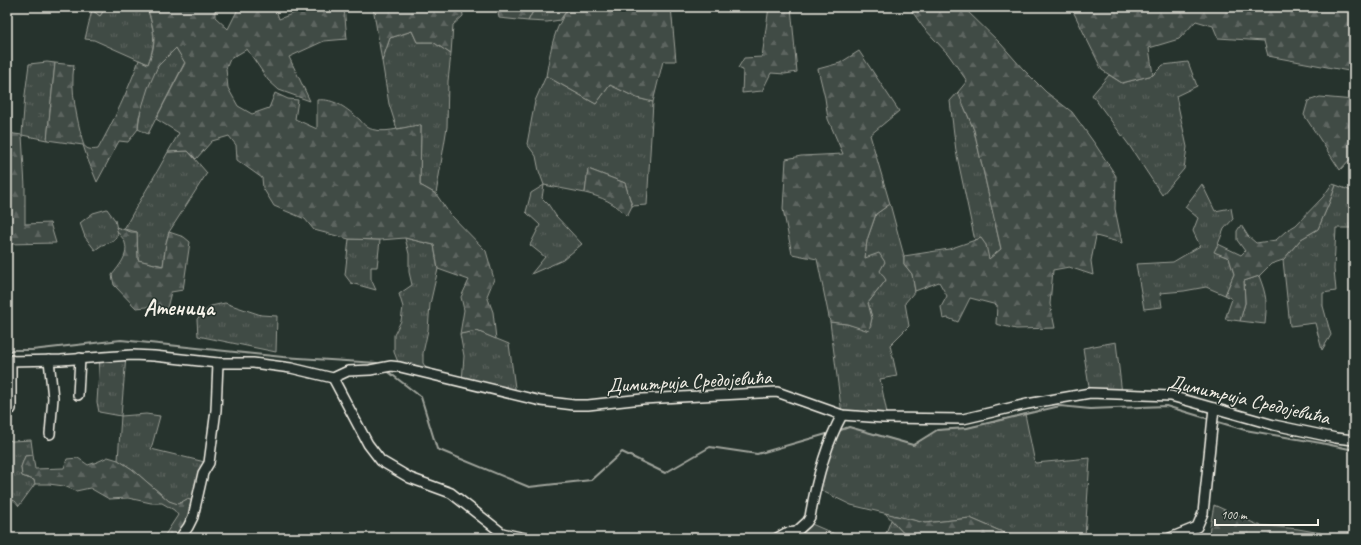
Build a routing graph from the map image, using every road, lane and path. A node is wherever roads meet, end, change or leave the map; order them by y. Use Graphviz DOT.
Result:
graph roads {
  1 [pos="80,358"];
  2 [pos="49,360"];
  3 [pos="9,361"];
  4 [pos="218,363"];
  5 [pos="333,378"];
  6 [pos="78,396"];
  7 [pos="1214,408"];
  8 [pos="11,409"];
  9 [pos="842,415"];
  10 [pos="50,434"];
  11 [pos="1354,440"];
  12 [pos="180,538"];
  13 [pos="525,538"];
  14 [pos="777,538"];
  15 [pos="1170,538"];
  1 -- 2 [label="street"];
  1 -- 4 [label="street"];
  1 -- 6 [label="street"];
  2 -- 3 [label="street"];
  2 -- 10 [label="street"];
  3 -- 8 [label="street"];
  4 -- 5 [label="street"];
  4 -- 12 [label="street"];
  5 -- 9 [label="street, Димитрија Средојевића"];
  5 -- 13 [label="street"];
  7 -- 9 [label="street, Димитрија Средојевића"];
  7 -- 11 [label="street, Димитрија Средојевића"];
  7 -- 15 [label="street"];
  9 -- 14 [label="street"];
}
